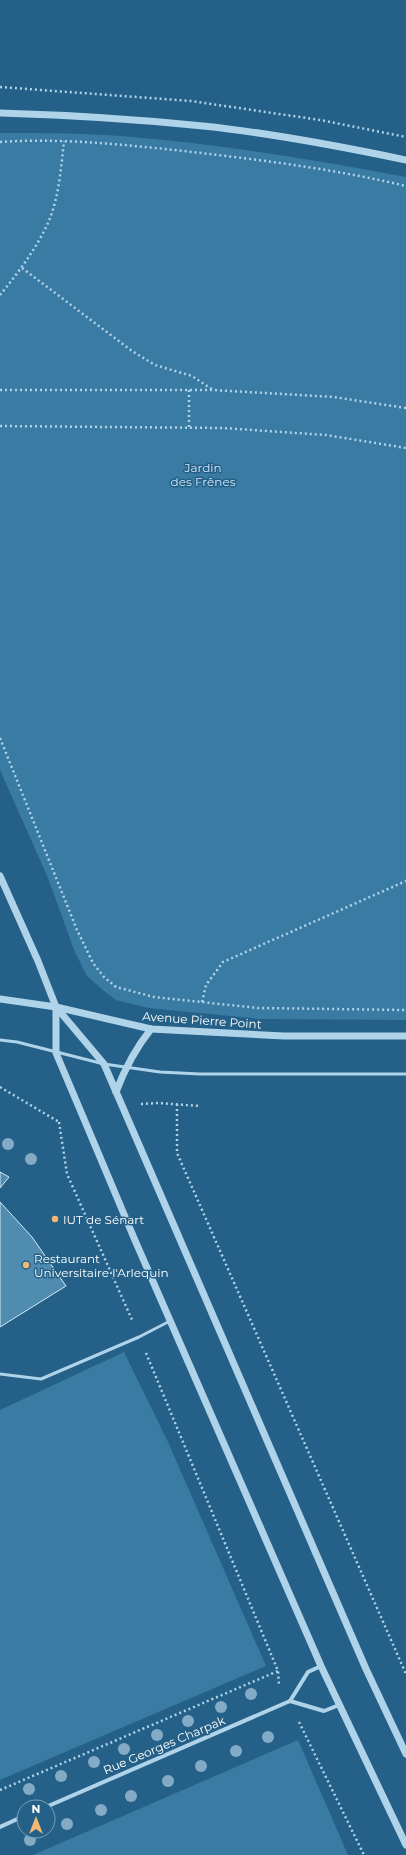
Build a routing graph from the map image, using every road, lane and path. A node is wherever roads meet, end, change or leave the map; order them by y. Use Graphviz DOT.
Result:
graph roads {
  1 [pos="0,113"];
  2 [pos="64,141"];
  3 [pos="0,142"];
  4 [pos="406,160"];
  5 [pos="406,186"];
  6 [pos="22,268"];
  7 [pos="0,295"];
  8 [pos="0,390"];
  9 [pos="189,390"];
  10 [pos="213,390"];
  11 [pos="406,408"];
  12 [pos="0,426"];
  13 [pos="189,428"];
  14 [pos="406,448"];
  15 [pos="0,738"];
  16 [pos="0,876"];
  17 [pos="406,881"];
  18 [pos="0,999"];
  19 [pos="202,1002"];
  20 [pos="56,1007"];
  21 [pos="406,1010"];
  22 [pos="151,1030"];
  23 [pos="406,1036"];
  24 [pos="0,1040"];
  25 [pos="56,1053"];
  26 [pos="104,1064"];
  27 [pos="125,1067"];
  28 [pos="406,1074"];
  29 [pos="0,1088"];
  30 [pos="116,1092"];
  31 [pos="200,1106"];
  32 [pos="170,1321"];
  33 [pos="140,1337"];
  34 [pos="0,1374"];
  35 [pos="321,1666"];
  36 [pos="278,1671"];
  37 [pos="406,1674"];
  38 [pos="290,1701"];
  39 [pos="280,1705"];
  40 [pos="339,1705"];
  41 [pos="406,1754"];
  42 [pos="0,1790"];
  43 [pos="56,1803"];
  44 [pos="16,1820"];
  45 [pos="0,1827"];
  46 [pos="406,1844"];
  47 [pos="364,1855"];
  1 -- 4 [label="street"];
  2 -- 3 [label="path"];
  2 -- 5 [label="path"];
  2 -- 6 [label="path"];
  6 -- 7 [label="path"];
  6 -- 10 [label="path"];
  8 -- 9 [label="path"];
  9 -- 10 [label="path"];
  9 -- 13 [label="path"];
  10 -- 11 [label="path"];
  12 -- 13 [label="path"];
  13 -- 14 [label="path"];
  15 -- 19 [label="path"];
  16 -- 20 [label="street"];
  17 -- 19 [label="path"];
  18 -- 20 [label="street, Avenue Pierre Point"];
  19 -- 21 [label="path"];
  20 -- 22 [label="street, Avenue Pierre Point"];
  20 -- 25 [label="street"];
  20 -- 26 [label="street"];
  22 -- 23 [label="street, Avenue Pierre Point"];
  22 -- 27 [label="street"];
  24 -- 25 [label="lane"];
  25 -- 26 [label="lane"];
  25 -- 32 [label="street"];
  26 -- 27 [label="lane"];
  26 -- 30 [label="street"];
  27 -- 28 [label="lane"];
  27 -- 30 [label="street"];
  29 -- 33 [label="path"];
  30 -- 41 [label="street"];
  31 -- 37 [label="path"];
  32 -- 33 [label="lane"];
  32 -- 35 [label="street"];
  33 -- 34 [label="lane"];
  33 -- 36 [label="path"];
  35 -- 38 [label="street"];
  35 -- 40 [label="street"];
  36 -- 39 [label="path"];
  36 -- 42 [label="path"];
  38 -- 39 [label="street, Rue Georges Charpak"];
  38 -- 40 [label="street"];
  39 -- 43 [label="street, Rue Georges Charpak"];
  39 -- 47 [label="path"];
  40 -- 46 [label="street"];
  44 -- 45 [label="street"];
}
